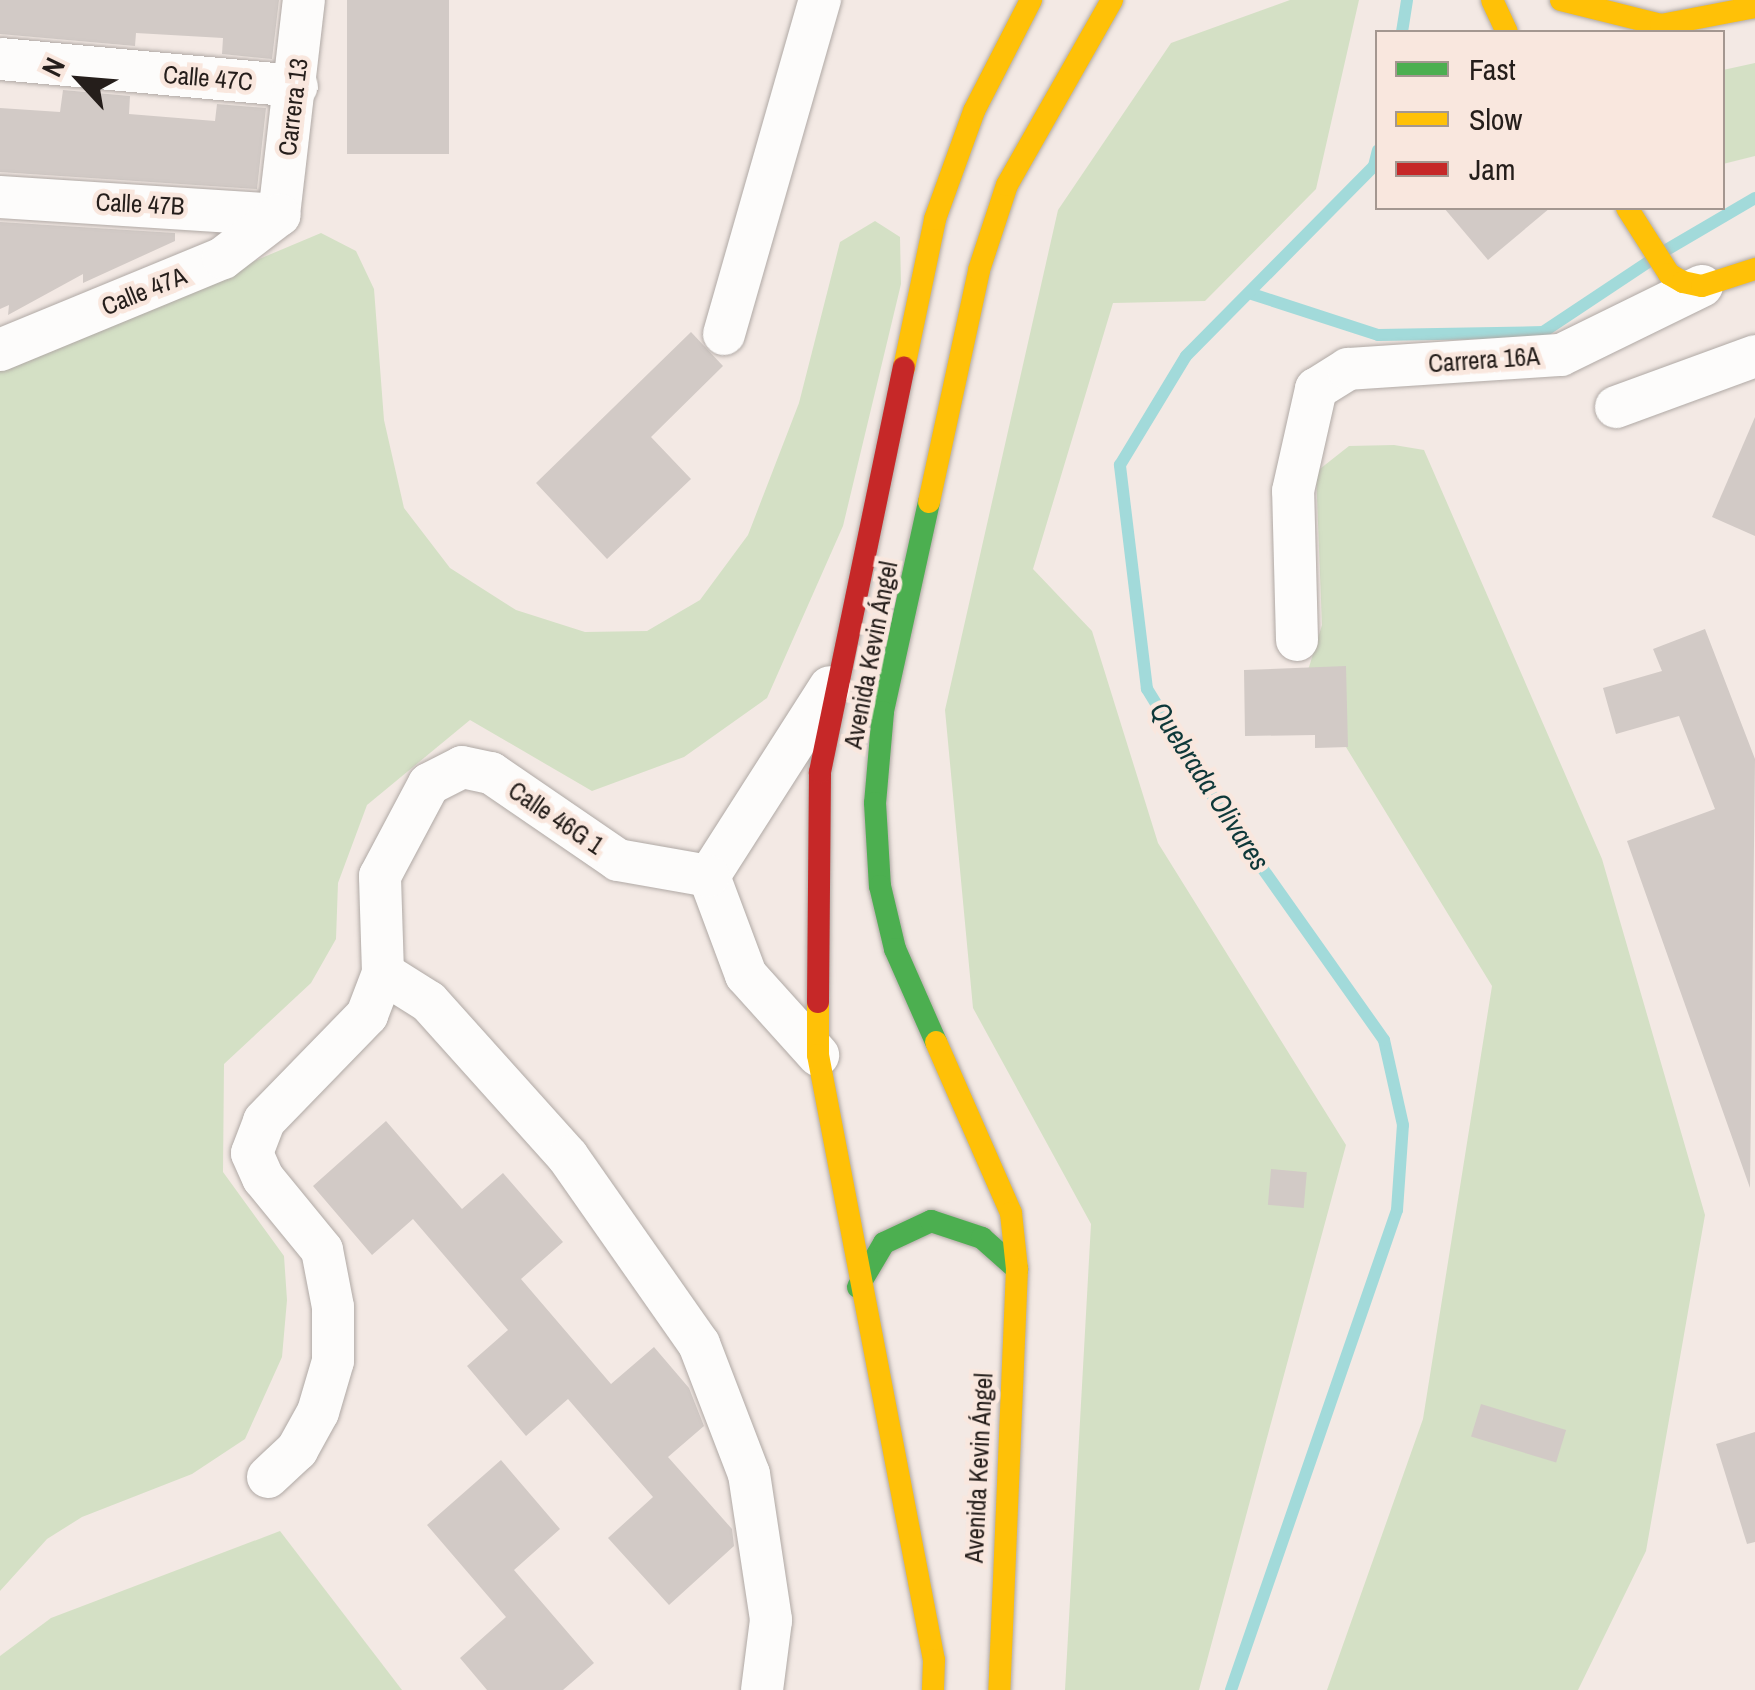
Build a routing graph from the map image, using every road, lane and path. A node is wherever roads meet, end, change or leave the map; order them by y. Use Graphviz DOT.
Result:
graph roads {
  1 [pos="304,0"];
  2 [pos="820,0"];
  3 [pos="1030,0"];
  4 [pos="1112,0"];
  5 [pos="1492,0"];
  6 [pos="1560,0"];
  7 [pos="1755,7"];
  8 [pos="1655,28"];
  9 [pos="1505,30"];
  10 [pos="0,59"];
  11 [pos="297,86"];
  12 [pos="0,197"];
  13 [pos="1629,211"];
  14 [pos="279,214"];
  15 [pos="1755,269"];
  16 [pos="1685,280"];
  17 [pos="724,334"];
  18 [pos="0,350"];
  19 [pos="1751,361"];
  20 [pos="1616,407"];
  21 [pos="1297,640"];
  22 [pos="834,680"];
  23 [pos="709,876"];
  24 [pos="383,973"];
  25 [pos="818,1055"];
  26 [pos="1017,1269"];
  27 [pos="858,1287"];
  28 [pos="268,1476"];
  29 [pos="762,1690"];
  30 [pos="933,1690"];
  31 [pos="998,1690"];
  1 -- 11 [label="street, Carrera 13"];
  2 -- 17 [label="street"];
  3 -- 22 [label="main road, Avenida Kevin Ángel"];
  4 -- 26 [label="main road, Avenida Kevin Ángel"];
  5 -- 9 [label="main road"];
  6 -- 8 [label="main road"];
  7 -- 8 [label="main road"];
  10 -- 11 [label="street, Calle 47C"];
  11 -- 14 [label="street, Carrera 13"];
  12 -- 14 [label="street, Calle 47B"];
  13 -- 16 [label="main road"];
  14 -- 18 [label="street, Calle 47A"];
  15 -- 16 [label="main road"];
  16 -- 21 [label="street, Carrera 16A"];
  19 -- 20 [label="street"];
  22 -- 23 [label="street"];
  22 -- 25 [label="main road, Avenida Kevin Ángel"];
  23 -- 24 [label="street, Calle 46G 1"];
  23 -- 25 [label="street"];
  24 -- 28 [label="street"];
  24 -- 29 [label="street"];
  25 -- 27 [label="main road, Avenida Kevin Ángel"];
  26 -- 27 [label="main road"];
  26 -- 31 [label="main road, Avenida Kevin Ángel"];
  27 -- 30 [label="main road, Avenida Kevin Ángel"];
}
